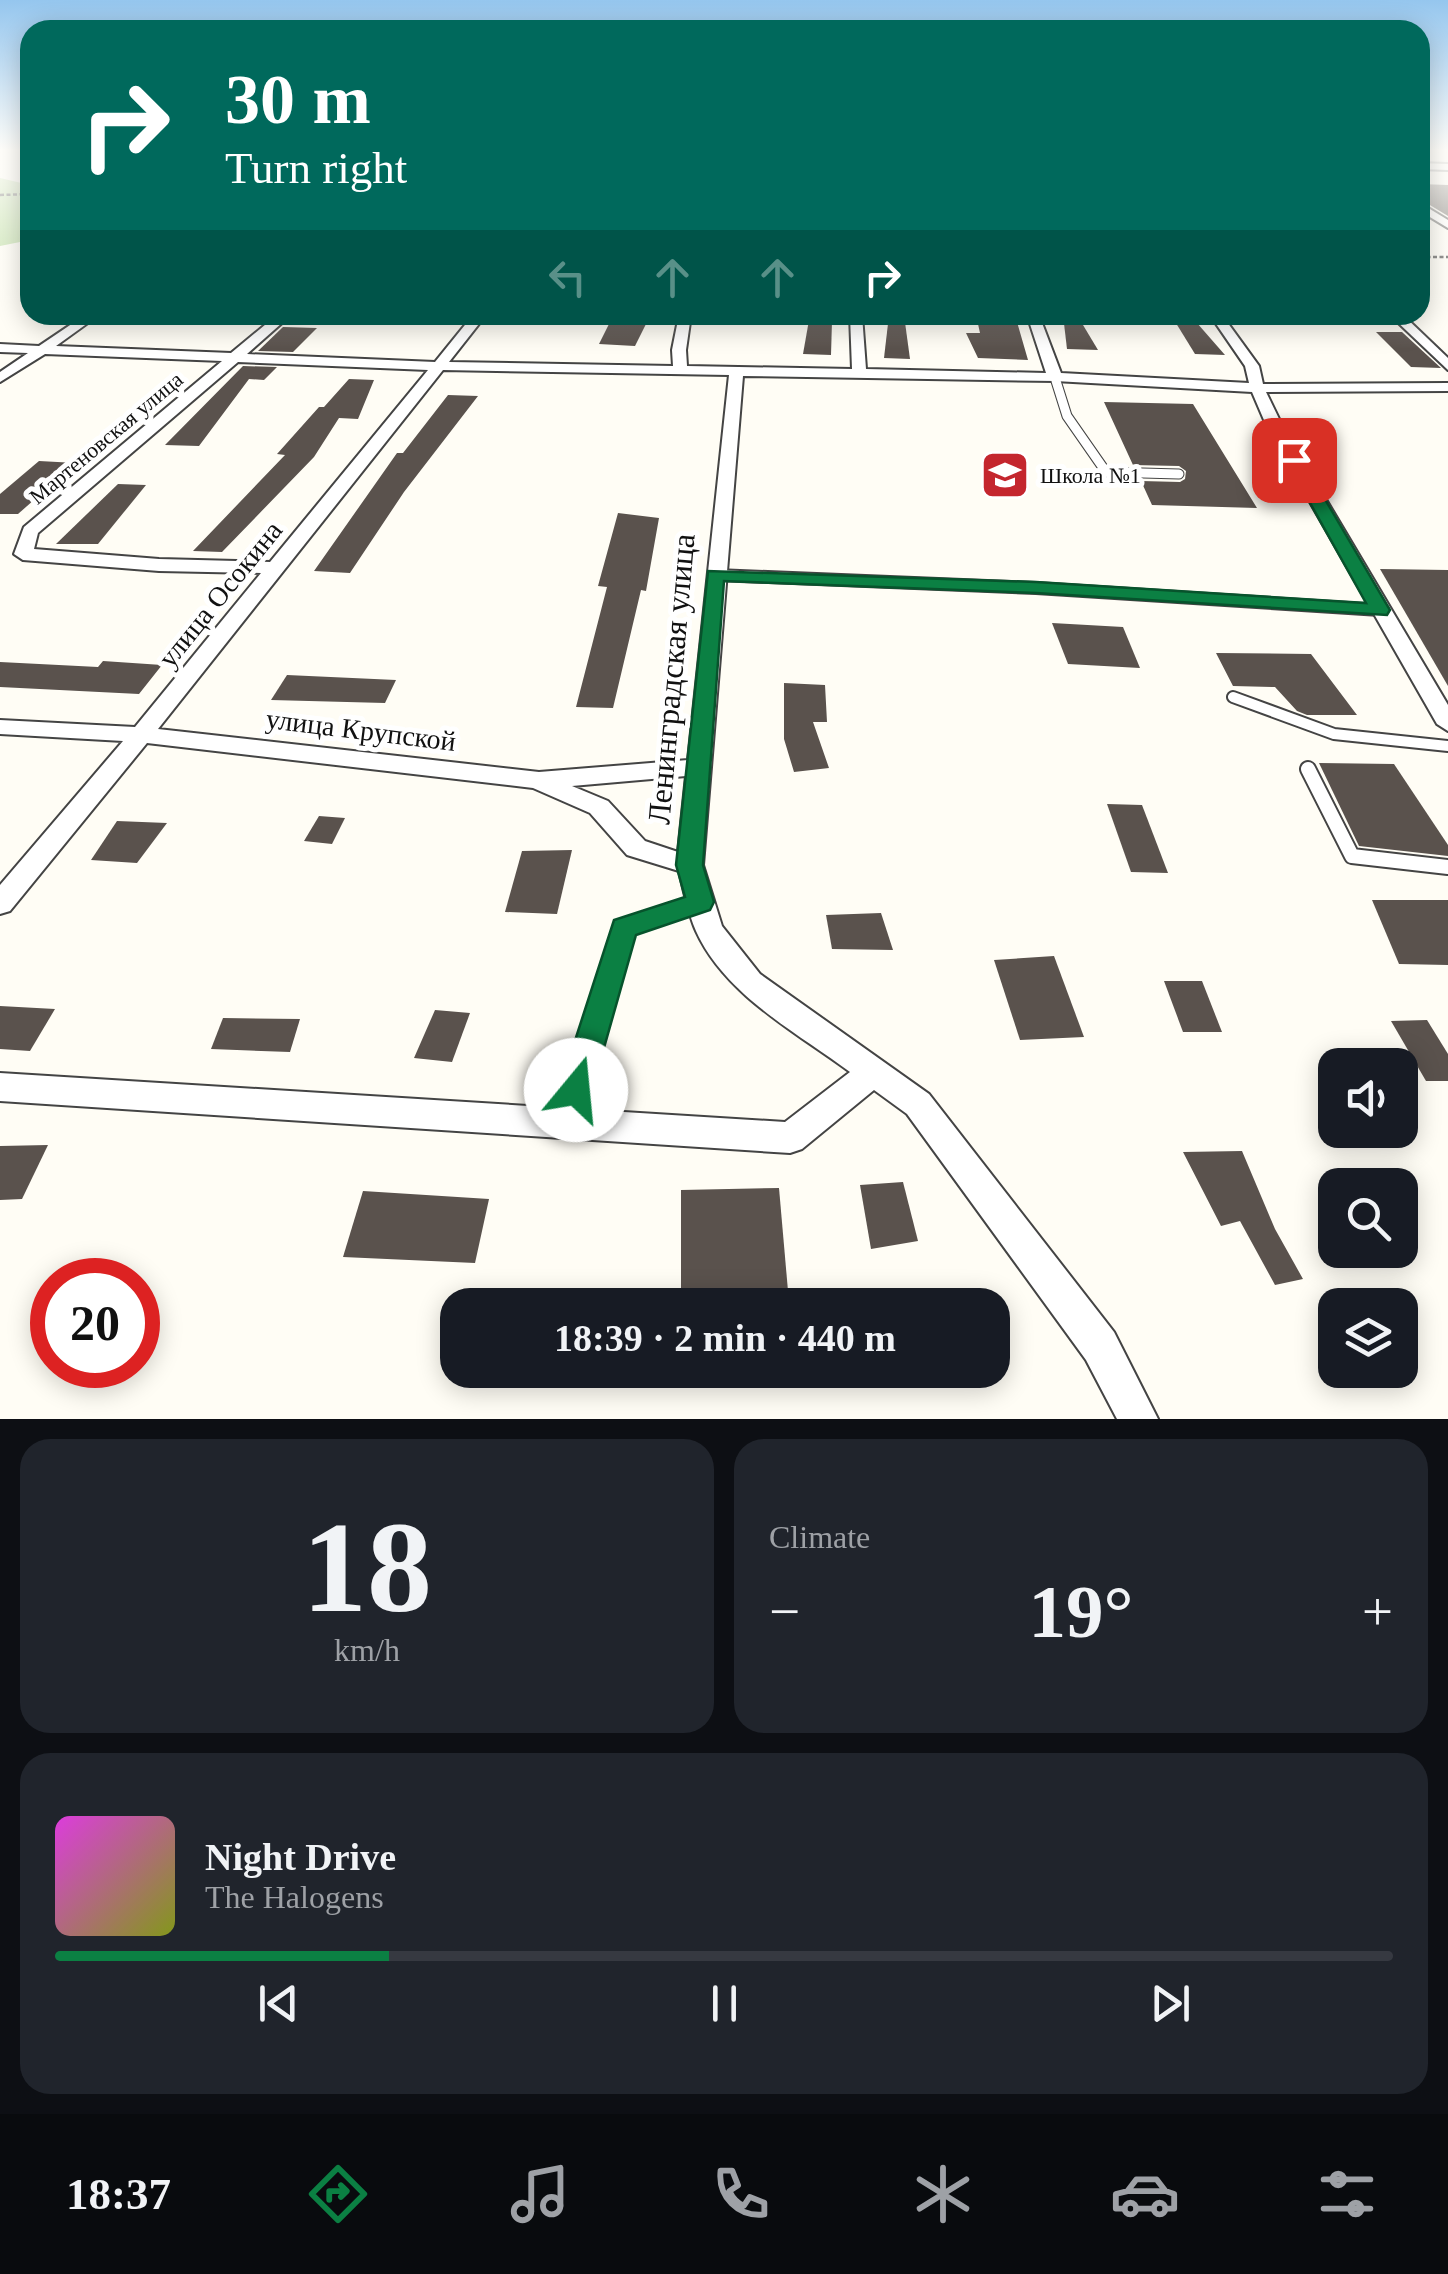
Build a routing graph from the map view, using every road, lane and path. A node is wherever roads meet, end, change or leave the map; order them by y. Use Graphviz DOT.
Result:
graph roads {
  1 [pos="78,325"];
  2 [pos="274,325"];
  3 [pos="472,325"];
  4 [pos="684,325"];
  5 [pos="857,325"];
  6 [pos="1037,325"];
  7 [pos="1223,325"];
  8 [pos="1406,325"];
  9 [pos="0,348"];
  10 [pos="43,349"];
  11 [pos="239,356"];
  12 [pos="441,366"];
  13 [pos="1448,366"];
  14 [pos="682,372"];
  15 [pos="859,372"];
  16 [pos="736,373"];
  17 [pos="1055,377"];
  18 [pos="0,378"];
  19 [pos="1448,387"];
  20 [pos="1257,388"];
  21 [pos="1179,474"];
  22 [pos="277,568"];
  23 [pos="715,575"];
  24 [pos="1380,610"];
  25 [pos="1233,697"];
  26 [pos="1448,724"];
  27 [pos="0,728"];
  28 [pos="141,735"];
  29 [pos="1448,746"];
  30 [pos="698,766"];
  31 [pos="1308,768"];
  32 [pos="537,780"];
  33 [pos="690,865"];
  34 [pos="1448,867"];
  35 [pos="700,902"];
  36 [pos="0,904"];
  37 [pos="874,1072"];
  38 [pos="0,1087"];
  39 [pos="566,1122"];
  40 [pos="1138,1419"];
  1 -- 10 [label="street"];
  2 -- 11 [label="street, Мартеновская улица"];
  3 -- 12 [label="street, улица Осокина"];
  4 -- 14 [label="street"];
  5 -- 15 [label="street"];
  6 -- 17 [label="street"];
  7 -- 20 [label="street"];
  8 -- 13 [label="street"];
  9 -- 10 [label="street"];
  10 -- 11 [label="street"];
  10 -- 18 [label="street"];
  11 -- 12 [label="street"];
  11 -- 22 [label="street, Мартеновская улица"];
  12 -- 14 [label="street"];
  12 -- 22 [label="street, улица Осокина"];
  14 -- 16 [label="street"];
  15 -- 16 [label="street"];
  15 -- 17 [label="street"];
  16 -- 23 [label="street, Ленинградская улица"];
  17 -- 20 [label="street"];
  17 -- 21 [label="lane"];
  19 -- 20 [label="street"];
  20 -- 24 [label="street"];
  22 -- 28 [label="street, улица Осокина"];
  23 -- 24 [label="lane"];
  23 -- 30 [label="street, Ленинградская улица"];
  24 -- 26 [label="street"];
  25 -- 29 [label="lane"];
  27 -- 28 [label="street, улица Крупской"];
  28 -- 32 [label="street, улица Крупской"];
  28 -- 36 [label="street, улица Осокина"];
  30 -- 32 [label="street"];
  30 -- 33 [label="street, Ленинградская улица"];
  31 -- 34 [label="lane"];
  32 -- 33 [label="street, улица Крупской"];
  33 -- 35 [label="street, Ленинградская улица"];
  35 -- 37 [label="street, Ленинградская улица"];
  35 -- 39 [label="lane"];
  37 -- 39 [label="street"];
  37 -- 40 [label="street, Ленинградская улица"];
  38 -- 39 [label="street"];
}
